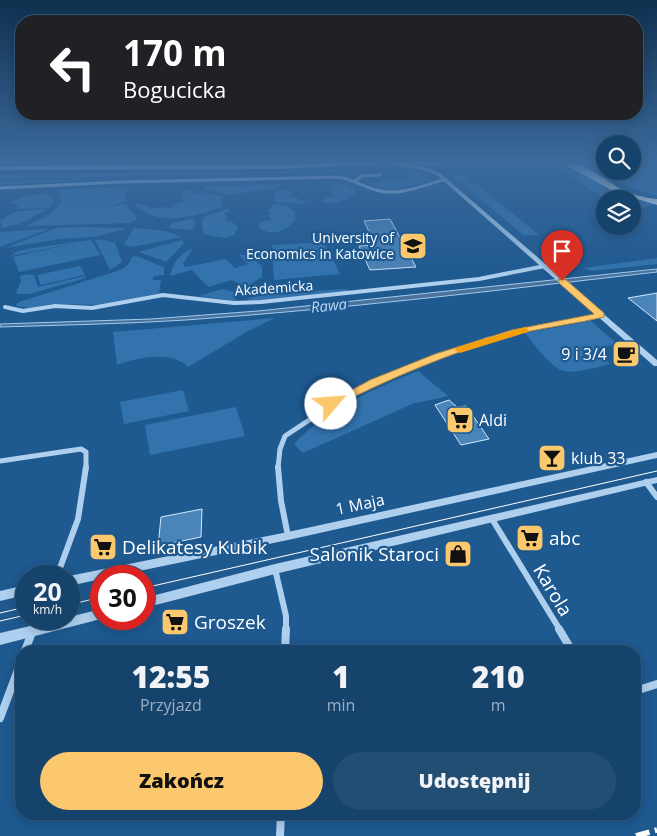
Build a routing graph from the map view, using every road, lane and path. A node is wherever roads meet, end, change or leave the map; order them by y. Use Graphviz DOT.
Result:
graph roads {
  1 [pos="470,200"];
  2 [pos="545,266"];
  3 [pos="5,307"];
  4 [pos="601,315"];
  5 [pos="657,364"];
  6 [pos="657,455"];
  7 [pos="0,461"];
  8 [pos="651,481"];
  9 [pos="657,497"];
  10 [pos="492,518"];
  11 [pos="288,536"];
  12 [pos="61,565"];
  13 [pos="275,569"];
  14 [pos="80,579"];
  15 [pos="15,593"];
  16 [pos="0,596"];
  17 [pos="155,600"];
  18 [pos="90,617"];
  19 [pos="33,631"];
  20 [pos="0,639"];
  21 [pos="27,645"];
  22 [pos="285,645"];
  23 [pos="568,645"];
  24 [pos="15,678"];
  25 [pos="657,684"];
  26 [pos="641,689"];
  27 [pos="0,718"];
  28 [pos="281,820"];
  29 [pos="280,836"];
  1 -- 2 [label="street"];
  2 -- 3 [label="street, Akademicka"];
  2 -- 4 [label="street"];
  4 -- 5 [label="street"];
  4 -- 11 [label="street"];
  6 -- 11 [label="street, 1 Maja"];
  7 -- 12 [label="street"];
  8 -- 9 [label="street"];
  8 -- 10 [label="street"];
  10 -- 13 [label="street"];
  10 -- 23 [label="street, Karola"];
  11 -- 14 [label="street, 1 Maja"];
  13 -- 17 [label="street"];
  13 -- 22 [label="street"];
  15 -- 16 [label="street"];
  18 -- 19 [label="street"];
  19 -- 20 [label="street"];
  19 -- 21 [label="street"];
  24 -- 27 [label="street"];
  25 -- 26 [label="street"];
  28 -- 29 [label="street"];
}
